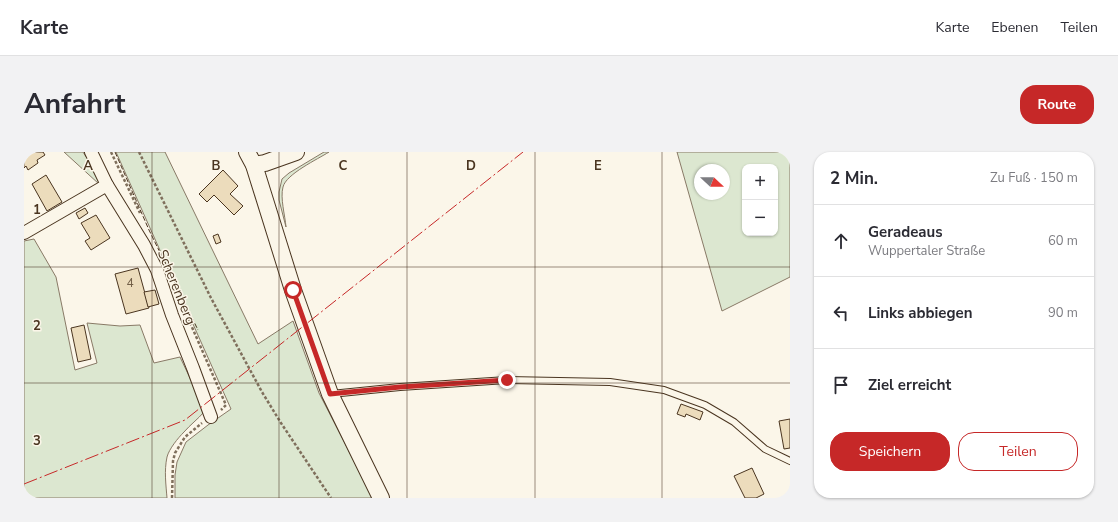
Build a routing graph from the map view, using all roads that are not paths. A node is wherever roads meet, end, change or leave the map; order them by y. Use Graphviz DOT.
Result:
graph roads {
  1 [pos="91,152"];
  2 [pos="296,152"];
  3 [pos="251,159"];
  4 [pos="107,185"];
  5 [pos="24,234"];
  6 [pos="330,394"];
  7 [pos="209,418"];
  8 [pos="790,461"];
  9 [pos="381,498"];
  1 -- 4 [label="street, Scherenberg"];
  2 -- 3 [label="main road"];
  3 -- 6 [label="main road"];
  4 -- 5 [label="street"];
  4 -- 7 [label="street, Scherenberg"];
  6 -- 8 [label="lane"];
  6 -- 9 [label="main road"];
}
